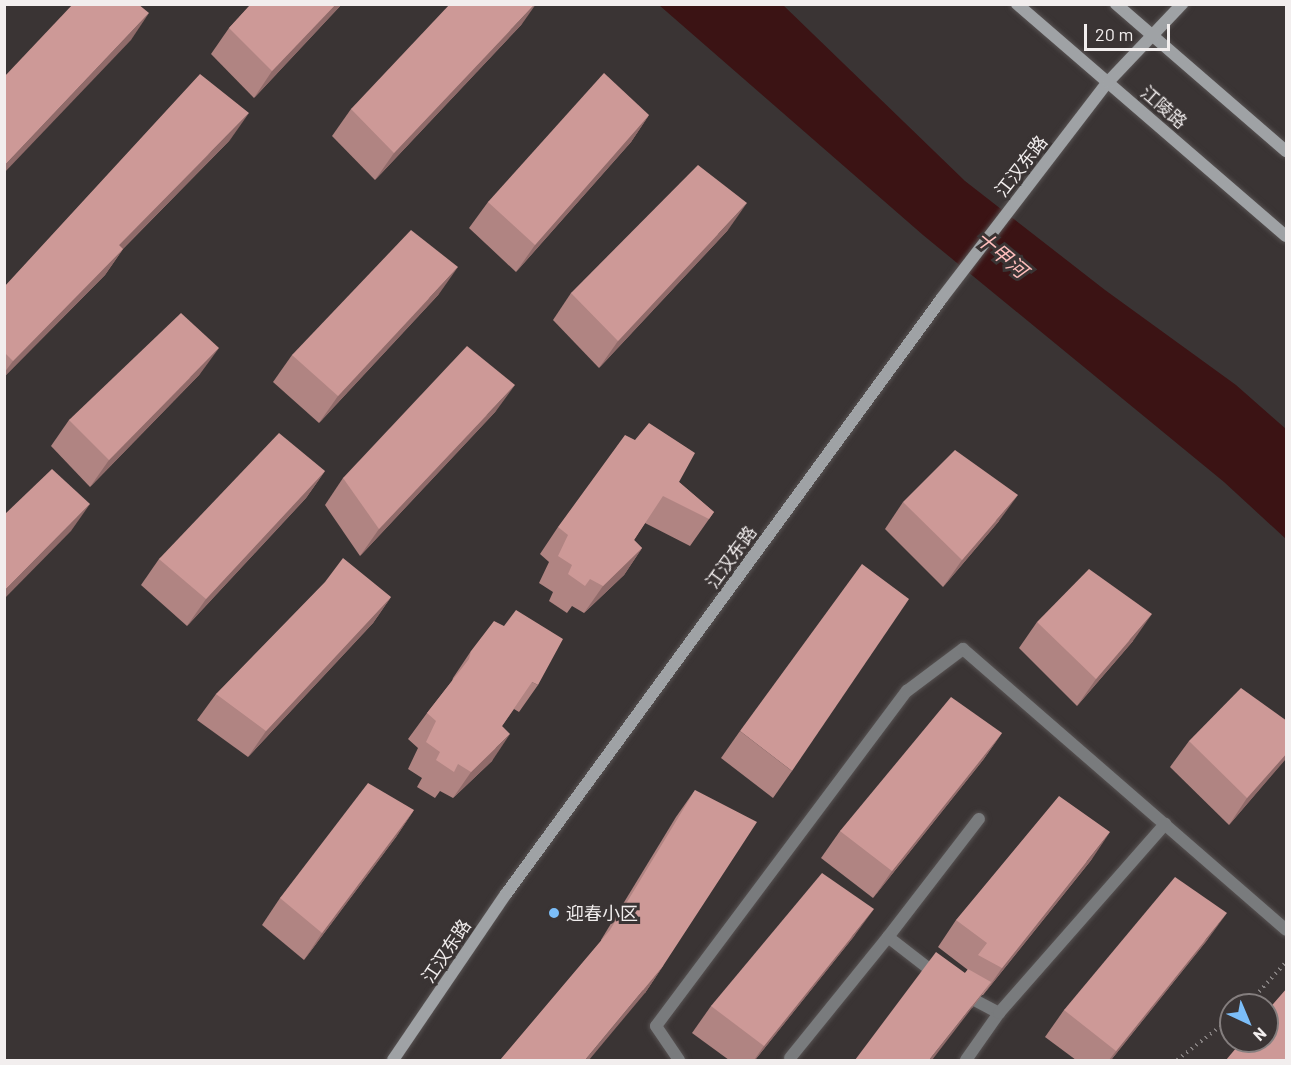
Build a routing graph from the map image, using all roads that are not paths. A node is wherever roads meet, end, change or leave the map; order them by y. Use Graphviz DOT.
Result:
graph roads {
  1 [pos="1017,4"];
  2 [pos="1116,4"];
  3 [pos="1182,4"];
  4 [pos="1152,36"];
  5 [pos="1108,82"];
  6 [pos="1287,151"];
  7 [pos="1287,236"];
  8 [pos="979,819"];
  9 [pos="1165,824"];
  10 [pos="1287,930"];
  11 [pos="888,938"];
  12 [pos="999,1013"];
  13 [pos="790,1058"];
  14 [pos="393,1060"];
  15 [pos="679,1060"];
  16 [pos="966,1060"];
  1 -- 5 [label="street, 江陵路"];
  2 -- 4 [label="street"];
  3 -- 4 [label="street, 江汉东路"];
  4 -- 5 [label="street, 江汉东路"];
  4 -- 6 [label="street"];
  5 -- 7 [label="street, 江陵路"];
  5 -- 14 [label="street, 江汉东路"];
  8 -- 11 [label="street"];
  9 -- 10 [label="street"];
  9 -- 12 [label="street"];
  9 -- 15 [label="street"];
  11 -- 12 [label="street"];
  11 -- 13 [label="street"];
  12 -- 16 [label="street"];
}
